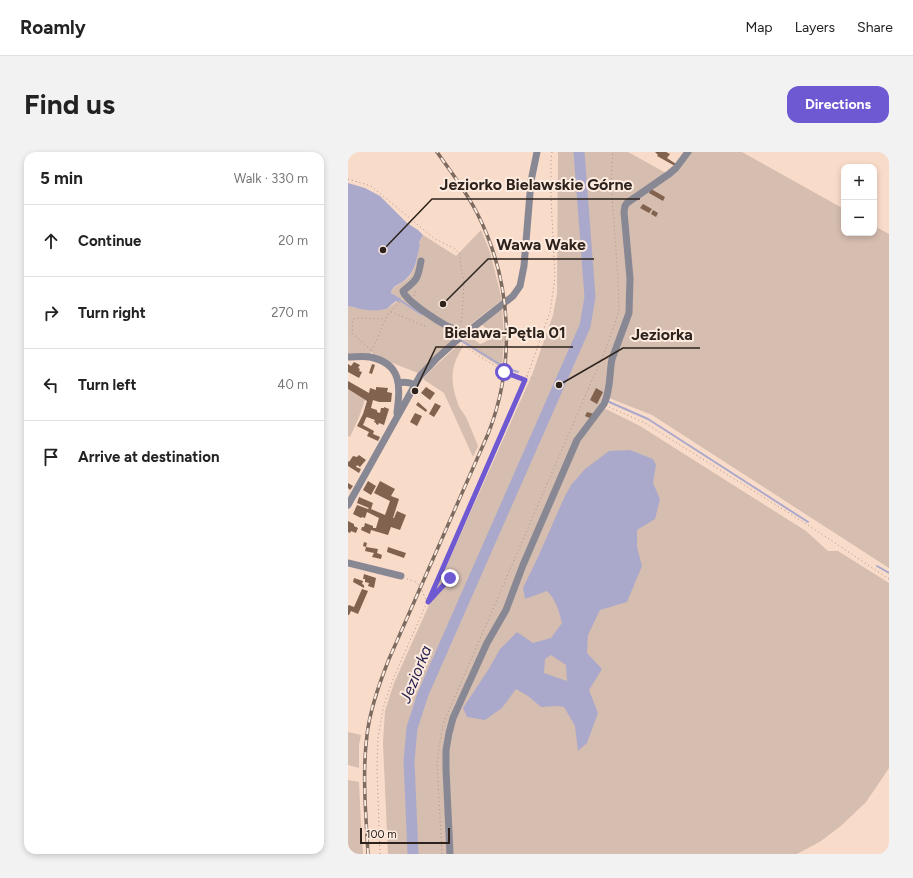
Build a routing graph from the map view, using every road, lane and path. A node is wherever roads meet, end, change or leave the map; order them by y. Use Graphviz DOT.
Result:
graph roads {
  1 [pos="537,152"];
  2 [pos="552,152"];
  3 [pos="613,152"];
  4 [pos="688,152"];
  5 [pos="348,179"];
  6 [pos="421,261"];
  7 [pos="402,299"];
  8 [pos="390,311"];
  9 [pos="385,319"];
  10 [pos="427,327"];
  11 [pos="459,332"];
  12 [pos="456,341"];
  13 [pos="348,357"];
  14 [pos="527,376"];
  15 [pos="535,379"];
  16 [pos="525,380"];
  17 [pos="399,383"];
  18 [pos="415,385"];
  19 [pos="585,397"];
  20 [pos="605,403"];
  21 [pos="397,418"];
  22 [pos="348,505"];
  23 [pos="348,563"];
  24 [pos="401,576"];
  25 [pos="450,578"];
  26 [pos="889,579"];
  27 [pos="428,602"];
  28 [pos="380,854"];
  29 [pos="450,854"];
  1 -- 12 [label="street"];
  2 -- 14 [label="path"];
  3 -- 19 [label="path"];
  4 -- 20 [label="street"];
  5 -- 11 [label="path"];
  6 -- 11 [label="street"];
  7 -- 8 [label="path"];
  8 -- 9 [label="path"];
  8 -- 10 [label="path"];
  9 -- 9 [label="path"];
  12 -- 16 [label="path"];
  12 -- 18 [label="street"];
  13 -- 17 [label="street"];
  14 -- 15 [label="path"];
  14 -- 16 [label="path"];
  16 -- 27 [label="path"];
  17 -- 18 [label="street"];
  17 -- 21 [label="street"];
  18 -- 21 [label="street"];
  20 -- 26 [label="path"];
  20 -- 29 [label="street"];
  21 -- 22 [label="street"];
  23 -- 24 [label="street"];
  24 -- 27 [label="path"];
  25 -- 27 [label="path"];
  27 -- 28 [label="path"];
}
